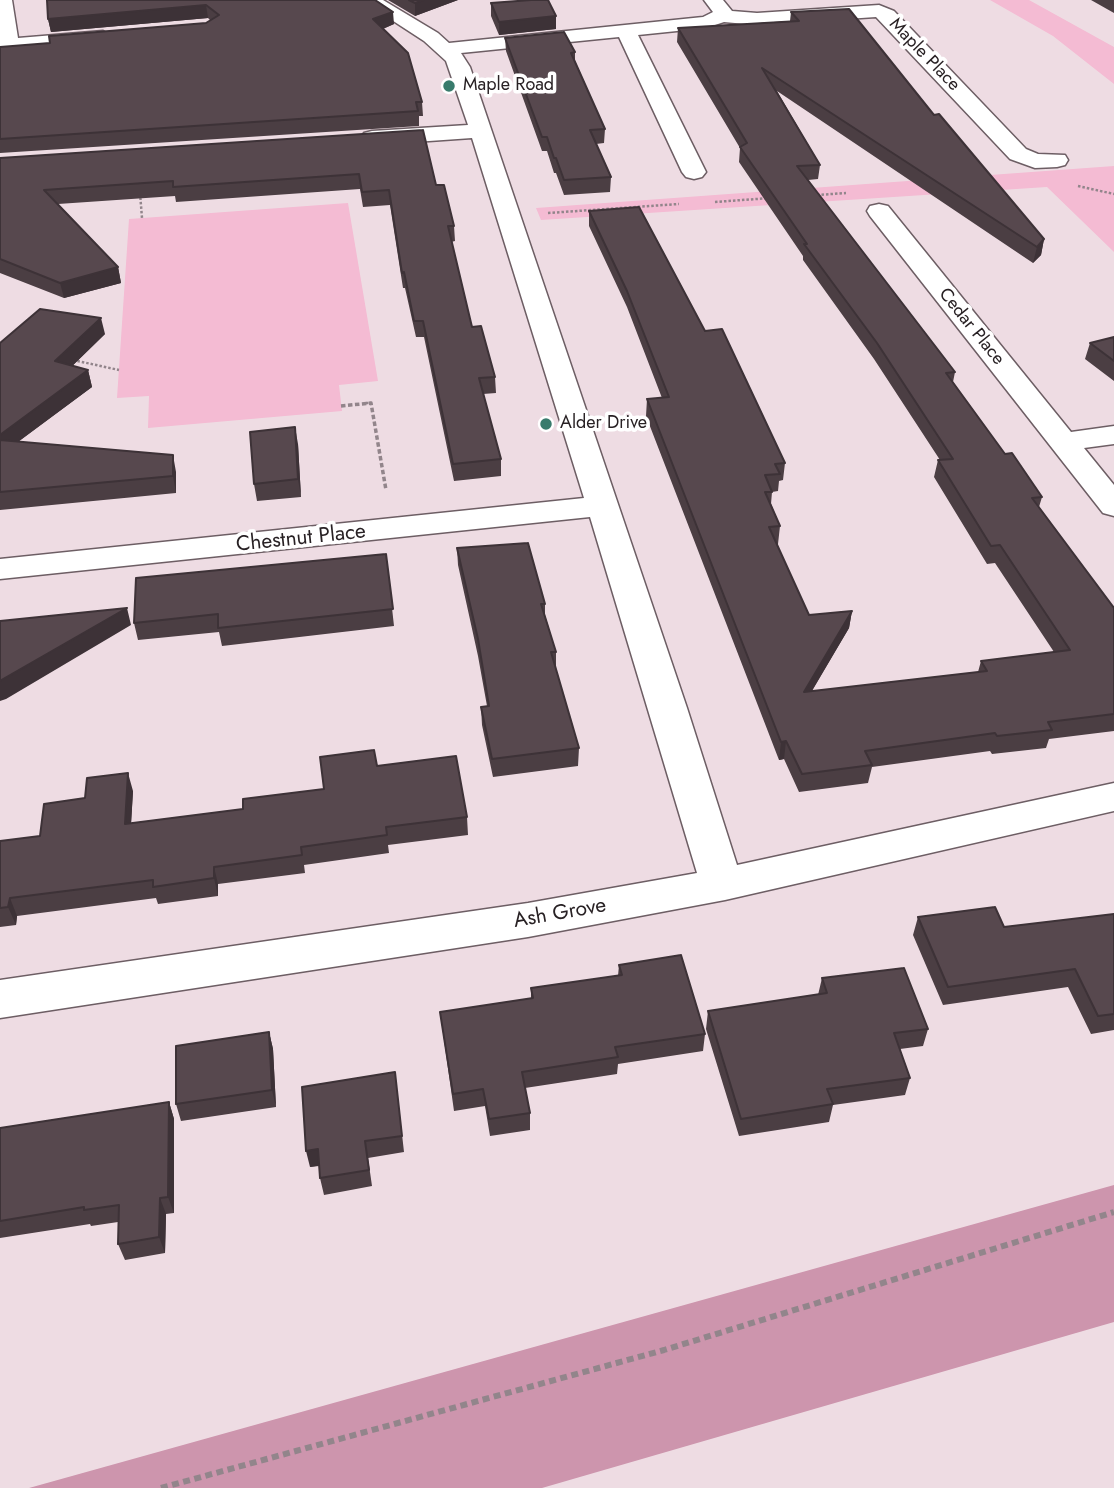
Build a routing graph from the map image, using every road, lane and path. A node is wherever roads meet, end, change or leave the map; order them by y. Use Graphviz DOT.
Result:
graph roads {
  1 [pos="3,0"];
  2 [pos="370,0"];
  3 [pos="718,8"];
  4 [pos="626,31"];
  5 [pos="128,34"];
  6 [pos="4,45"];
  7 [pos="446,49"];
  8 [pos="480,131"];
  9 [pos="357,139"];
  10 [pos="1057,160"];
  11 [pos="694,172"];
  12 [pos="1073,185"];
  13 [pos="140,192"];
  14 [pos="854,192"];
  15 [pos="1114,194"];
  16 [pos="813,195"];
  17 [pos="771,198"];
  18 [pos="702,203"];
  19 [pos="688,204"];
  20 [pos="879,211"];
  21 [pos="509,216"];
  22 [pos="142,218"];
  23 [pos="66,359"];
  24 [pos="119,370"];
  25 [pos="341,406"];
  26 [pos="1114,435"];
  27 [pos="1063,442"];
  28 [pos="602,506"];
  29 [pos="1114,506"];
  30 [pos="393,529"];
  31 [pos="0,569"];
  32 [pos="1114,797"];
  33 [pos="725,884"];
  34 [pos="0,999"];
  35 [pos="1114,1212"];
  36 [pos="162,1488"];
  1 -- 6 [label="street"];
  2 -- 7 [label="street"];
  3 -- 4 [label="street"];
  3 -- 10 [label="street, Maple Place"];
  4 -- 7 [label="street"];
  4 -- 11 [label="street"];
  5 -- 6 [label="street"];
  7 -- 8 [label="street"];
  8 -- 9 [label="street"];
  8 -- 21 [label="street"];
  12 -- 15 [label="path"];
  13 -- 22 [label="path"];
  14 -- 16 [label="path"];
  17 -- 18 [label="path"];
  19 -- 21 [label="path"];
  20 -- 27 [label="street, Cedar Place"];
  21 -- 28 [label="street"];
  23 -- 24 [label="path"];
  25 -- 30 [label="path"];
  26 -- 27 [label="street"];
  27 -- 29 [label="street, Cedar Place"];
  28 -- 30 [label="street, Chestnut Place"];
  28 -- 33 [label="street"];
  30 -- 31 [label="street, Chestnut Place"];
  32 -- 33 [label="street, Ash Grove"];
  33 -- 34 [label="street, Ash Grove"];
  35 -- 36 [label="path"];
}
